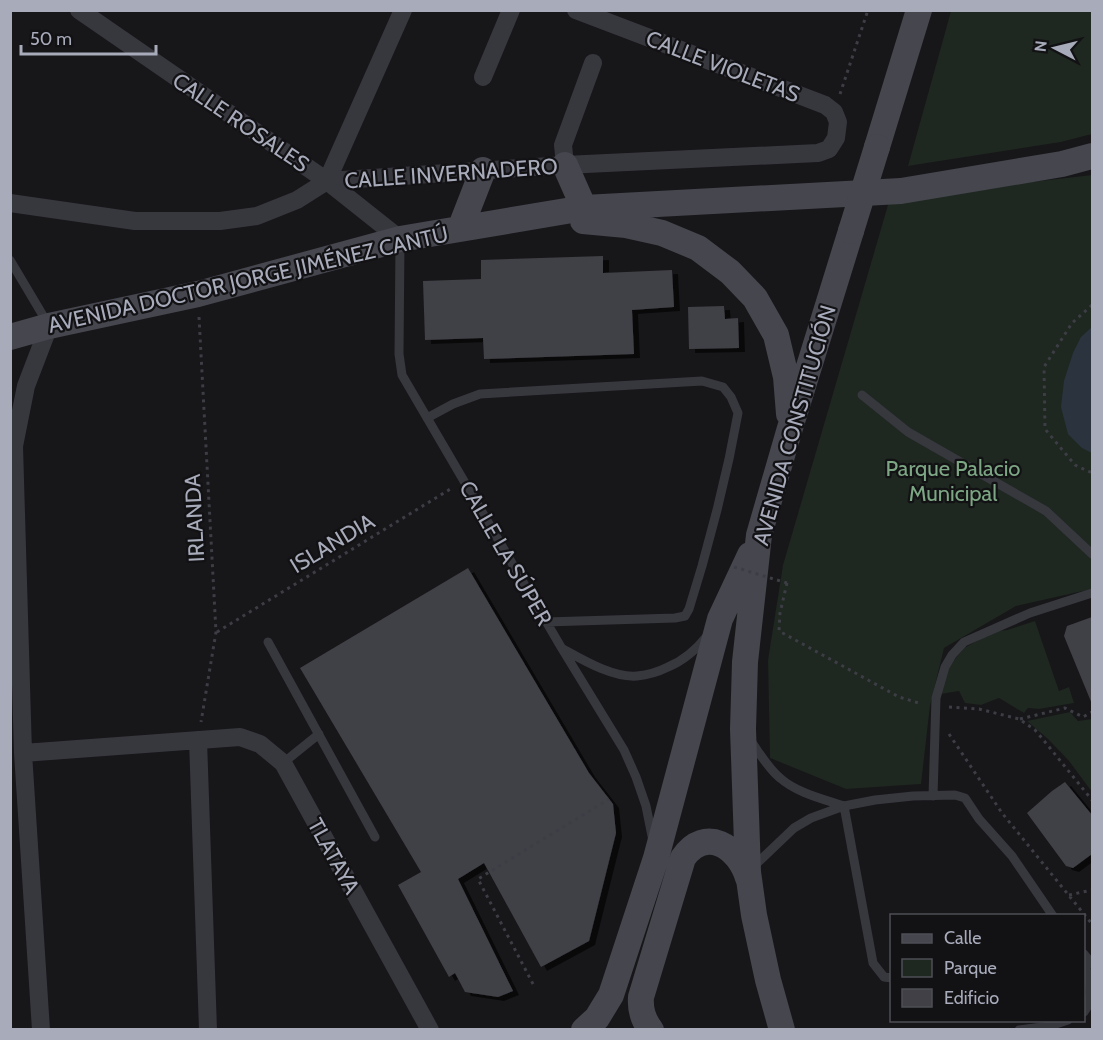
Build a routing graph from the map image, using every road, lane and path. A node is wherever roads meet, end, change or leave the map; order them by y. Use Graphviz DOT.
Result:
graph roads {
  1 [pos="79,10"];
  2 [pos="403,10"];
  3 [pos="511,10"];
  4 [pos="576,10"];
  5 [pos="868,10"];
  6 [pos="919,10"];
  7 [pos="593,63"];
  8 [pos="483,77"];
  9 [pos="834,112"];
  10 [pos="1092,156"];
  11 [pos="565,165"];
  12 [pos="483,170"];
  13 [pos="327,180"];
  14 [pos="10,203"];
  15 [pos="584,208"];
  16 [pos="532,217"];
  17 [pos="460,229"];
  18 [pos="400,239"];
  19 [pos="10,260"];
  20 [pos="198,294"];
  21 [pos="1092,305"];
  22 [pos="49,326"];
  23 [pos="10,337"];
  24 [pos="862,395"];
  25 [pos="427,418"];
  26 [pos="790,428"];
  27 [pos="1092,473"];
  28 [pos="464,481"];
  29 [pos="759,535"];
  30 [pos="1092,554"];
  31 [pos="734,567"];
  32 [pos="1092,593"];
  33 [pos="720,619"];
  34 [pos="546,622"];
  35 [pos="216,632"];
  36 [pos="268,642"];
  37 [pos="561,648"];
  38 [pos="936,710"];
  39 [pos="1092,712"];
  40 [pos="1019,719"];
  41 [pos="16,721"];
  42 [pos="743,729"];
  43 [pos="319,734"];
  44 [pos="198,740"];
  45 [pos="22,753"];
  46 [pos="283,763"];
  47 [pos="933,796"];
  48 [pos="609,799"];
  49 [pos="1092,800"];
  50 [pos="844,806"];
  51 [pos="375,837"];
  52 [pos="656,858"];
  53 [pos="749,878"];
  54 [pos="1092,890"];
  55 [pos="1069,895"];
  56 [pos="1052,914"];
  57 [pos="1084,914"];
  58 [pos="1085,968"];
  59 [pos="890,978"];
  60 [pos="533,984"];
  61 [pos="1085,1010"];
  62 [pos="1062,1022"];
  63 [pos="41,1029"];
  64 [pos="208,1029"];
  65 [pos="430,1029"];
  66 [pos="584,1029"];
  67 [pos="651,1029"];
  68 [pos="782,1029"];
  69 [pos="1019,1029"];
  1 -- 13 [label="street, CALLE ROSALES"];
  2 -- 13 [label="street"];
  3 -- 8 [label="street"];
  4 -- 9 [label="street, CALLE VIOLETAS"];
  5 -- 9 [label="path"];
  6 -- 26 [label="main road, AVENIDA CONSTITUCIÓN, bridge"];
  7 -- 11 [label="street"];
  9 -- 11 [label="street, CALLE INVERNADERO"];
  10 -- 15 [label="main road, AVENIDA DOCTOR JORGE JIMÉNEZ CANTÚ"];
  11 -- 12 [label="street, CALLE INVERNADERO"];
  11 -- 15 [label="main road"];
  12 -- 13 [label="street, CALLE INVERNADERO"];
  12 -- 17 [label="main road"];
  13 -- 14 [label="street, CALLE INVERNADERO"];
  13 -- 18 [label="street, CALLE ROSALES"];
  15 -- 16 [label="main road, AVENIDA DOCTOR JORGE JIMÉNEZ CANTÚ"];
  16 -- 17 [label="main road, AVENIDA DOCTOR JORGE JIMÉNEZ CANTÚ"];
  16 -- 26 [label="main road"];
  17 -- 18 [label="main road, AVENIDA DOCTOR JORGE JIMÉNEZ CANTÚ"];
  18 -- 20 [label="main road, AVENIDA DOCTOR JORGE JIMÉNEZ CANTÚ"];
  18 -- 25 [label="lane, CALLE LA SÚPER"];
  19 -- 22 [label="lane"];
  20 -- 22 [label="main road, AVENIDA DOCTOR JORGE JIMÉNEZ CANTÚ"];
  20 -- 35 [label="path, IRLANDA"];
  21 -- 27 [label="path"];
  22 -- 23 [label="main road, AVENIDA DOCTOR JORGE JIMÉNEZ CANTÚ"];
  22 -- 41 [label="street"];
  24 -- 30 [label="lane"];
  25 -- 28 [label="lane, CALLE LA SÚPER"];
  25 -- 34 [label="lane"];
  26 -- 29 [label="main road, AVENIDA CONSTITUCIÓN"];
  28 -- 34 [label="lane, CALLE LA SÚPER"];
  28 -- 35 [label="path, ISLANDIA"];
  29 -- 33 [label="main road"];
  29 -- 42 [label="main road, AVENIDA CONSTITUCIÓN"];
  31 -- 38 [label="path, bridge"];
  32 -- 38 [label="lane"];
  33 -- 37 [label="lane"];
  33 -- 52 [label="main road"];
  34 -- 37 [label="lane, CALLE LA SÚPER"];
  35 -- 44 [label="path, IRLANDA"];
  36 -- 43 [label="lane"];
  37 -- 52 [label="lane, CALLE LA SÚPER"];
  38 -- 40 [label="path"];
  38 -- 47 [label="lane"];
  38 -- 55 [label="path"];
  39 -- 40 [label="path"];
  40 -- 49 [label="path"];
  41 -- 45 [label="street"];
  42 -- 50 [label="lane"];
  42 -- 53 [label="main road, AVENIDA CONSTITUCIÓN"];
  43 -- 46 [label="lane"];
  43 -- 51 [label="lane"];
  44 -- 45 [label="street, TLATAYA"];
  44 -- 46 [label="street, TLATAYA"];
  44 -- 64 [label="street"];
  45 -- 63 [label="street"];
  46 -- 65 [label="street, TLATAYA"];
  47 -- 50 [label="lane"];
  47 -- 56 [label="lane"];
  48 -- 60 [label="path"];
  50 -- 53 [label="lane"];
  50 -- 59 [label="lane"];
  52 -- 66 [label="main road"];
  53 -- 67 [label="main road"];
  53 -- 68 [label="main road, AVENIDA CONSTITUCIÓN"];
  54 -- 55 [label="path"];
  55 -- 57 [label="path"];
  58 -- 61 [label="lane"];
  62 -- 69 [label="lane"];
}
